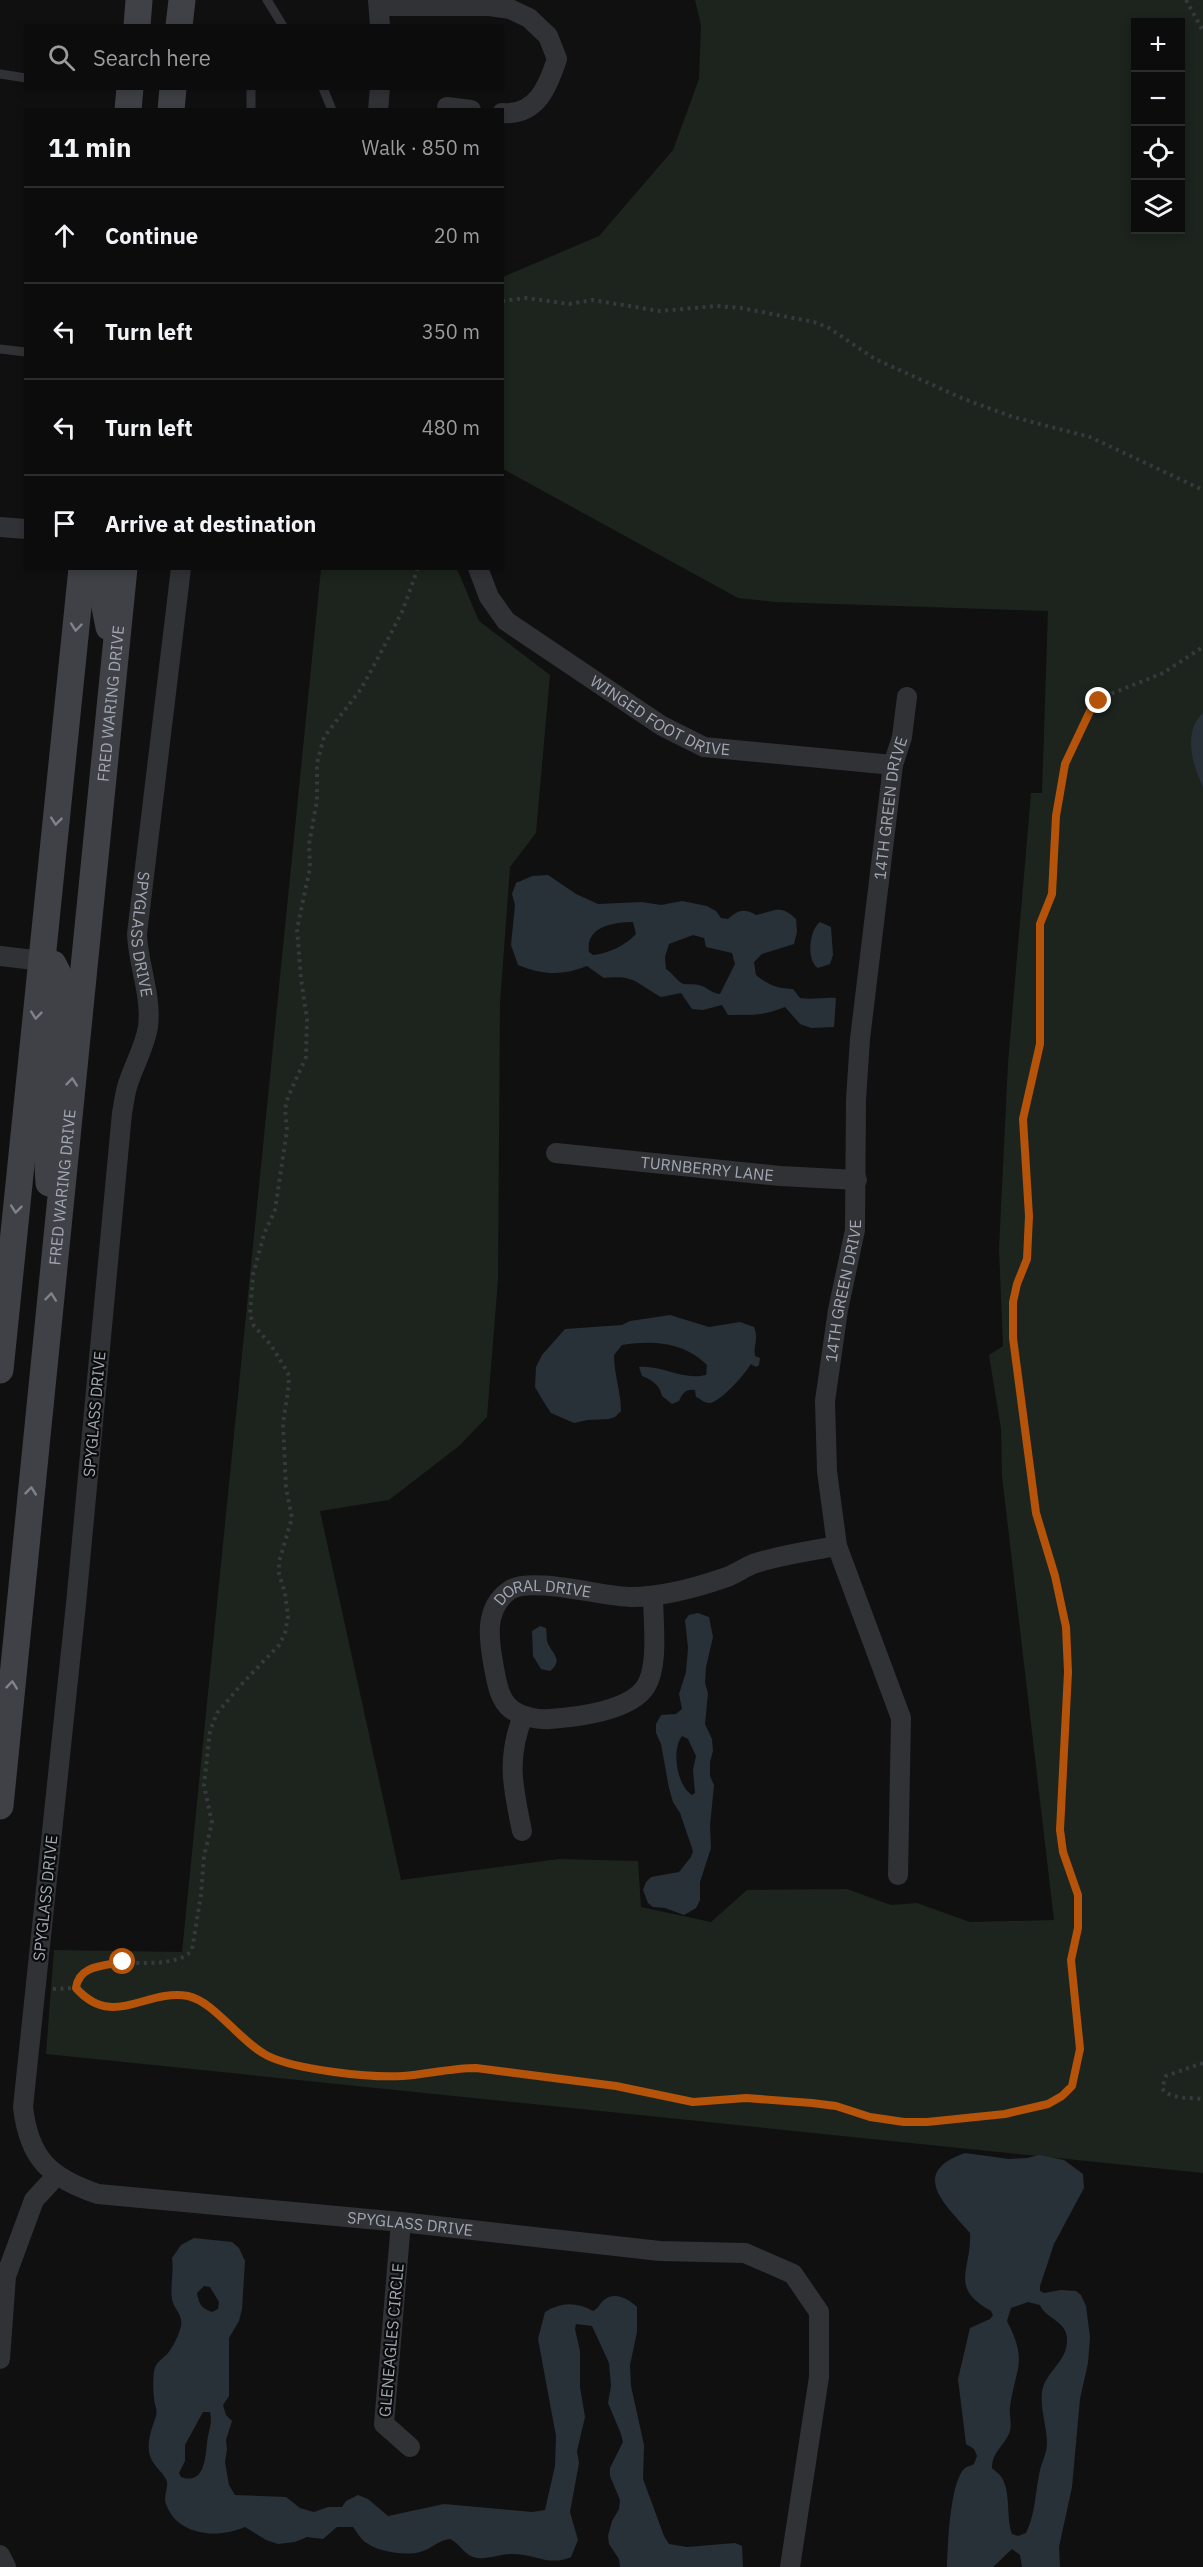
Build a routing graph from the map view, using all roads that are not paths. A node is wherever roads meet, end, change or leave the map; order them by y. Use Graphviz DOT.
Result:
graph roads {
  1 [pos="139,0"];
  2 [pos="182,0"];
  3 [pos="267,0"];
  4 [pos="380,10"];
  5 [pos="137,24"];
  6 [pos="179,24"];
  7 [pos="282,24"];
  8 [pos="0,74"];
  9 [pos="24,78"];
  10 [pos="130,90"];
  11 [pos="173,90"];
  12 [pos="251,90"];
  13 [pos="324,90"];
  14 [pos="380,90"];
  15 [pos="447,107"];
  16 [pos="128,108"];
  17 [pos="171,108"];
  18 [pos="251,108"];
  19 [pos="331,108"];
  20 [pos="378,108"];
  21 [pos="455,108"];
  22 [pos="504,113"];
  23 [pos="0,349"];
  24 [pos="24,352"];
  25 [pos="0,526"];
  26 [pos="24,529"];
  27 [pos="82,570"];
  28 [pos="102,570"];
  29 [pos="124,570"];
  30 [pos="181,570"];
  31 [pos="479,570"];
  32 [pos="115,660"];
  33 [pos="907,697"];
  34 [pos="893,765"];
  35 [pos="0,956"];
  36 [pos="42,961"];
  37 [pos="556,1153"];
  38 [pos="857,1180"];
  39 [pos="56,1247"];
  40 [pos="0,1370"];
  41 [pos="837,1546"];
  42 [pos="653,1596"];
  43 [pos="523,1716"];
  44 [pos="0,1806"];
  45 [pos="522,1832"];
  46 [pos="898,1875"];
  47 [pos="57,2175"];
  48 [pos="401,2222"];
  49 [pos="0,2359"];
  50 [pos="410,2447"];
  51 [pos="0,2555"];
  52 [pos="6,2567"];
  53 [pos="790,2567"];
  1 -- 5 [label="main road"];
  2 -- 6 [label="main road"];
  3 -- 7 [label="lane"];
  4 -- 22 [label="street"];
  8 -- 9 [label="lane"];
  10 -- 16 [label="main road"];
  11 -- 17 [label="main road"];
  12 -- 18 [label="lane"];
  13 -- 19 [label="lane"];
  14 -- 20 [label="street"];
  15 -- 21 [label="street"];
  23 -- 24 [label="lane"];
  25 -- 26 [label="street"];
  27 -- 36 [label="main road, one-way"];
  28 -- 32 [label="main road"];
  29 -- 32 [label="main road, FRED WARING DRIVE"];
  30 -- 47 [label="street, SPYGLASS DRIVE"];
  31 -- 34 [label="street, WINGED FOOT DRIVE"];
  39 -- 32 [label="main road, FRED WARING DRIVE, one-way"];
  33 -- 34 [label="street, 14TH GREEN DRIVE"];
  34 -- 38 [label="street, 14TH GREEN DRIVE"];
  35 -- 36 [label="street"];
  36 -- 39 [label="main road"];
  36 -- 40 [label="main road, one-way"];
  37 -- 38 [label="street, TURNBERRY LANE"];
  38 -- 41 [label="street, 14TH GREEN DRIVE"];
  44 -- 39 [label="main road, FRED WARING DRIVE, one-way"];
  41 -- 42 [label="street, DORAL DRIVE"];
  41 -- 46 [label="street, 14TH GREEN DRIVE"];
  42 -- 43 [label="street"];
  42 -- 43 [label="street, DORAL DRIVE"];
  43 -- 45 [label="street"];
  47 -- 48 [label="street, SPYGLASS DRIVE"];
  47 -- 49 [label="street"];
  48 -- 50 [label="street, GLENEAGLES CIRCLE"];
  48 -- 53 [label="street, SPYGLASS DRIVE"];
  51 -- 52 [label="street"];
}
